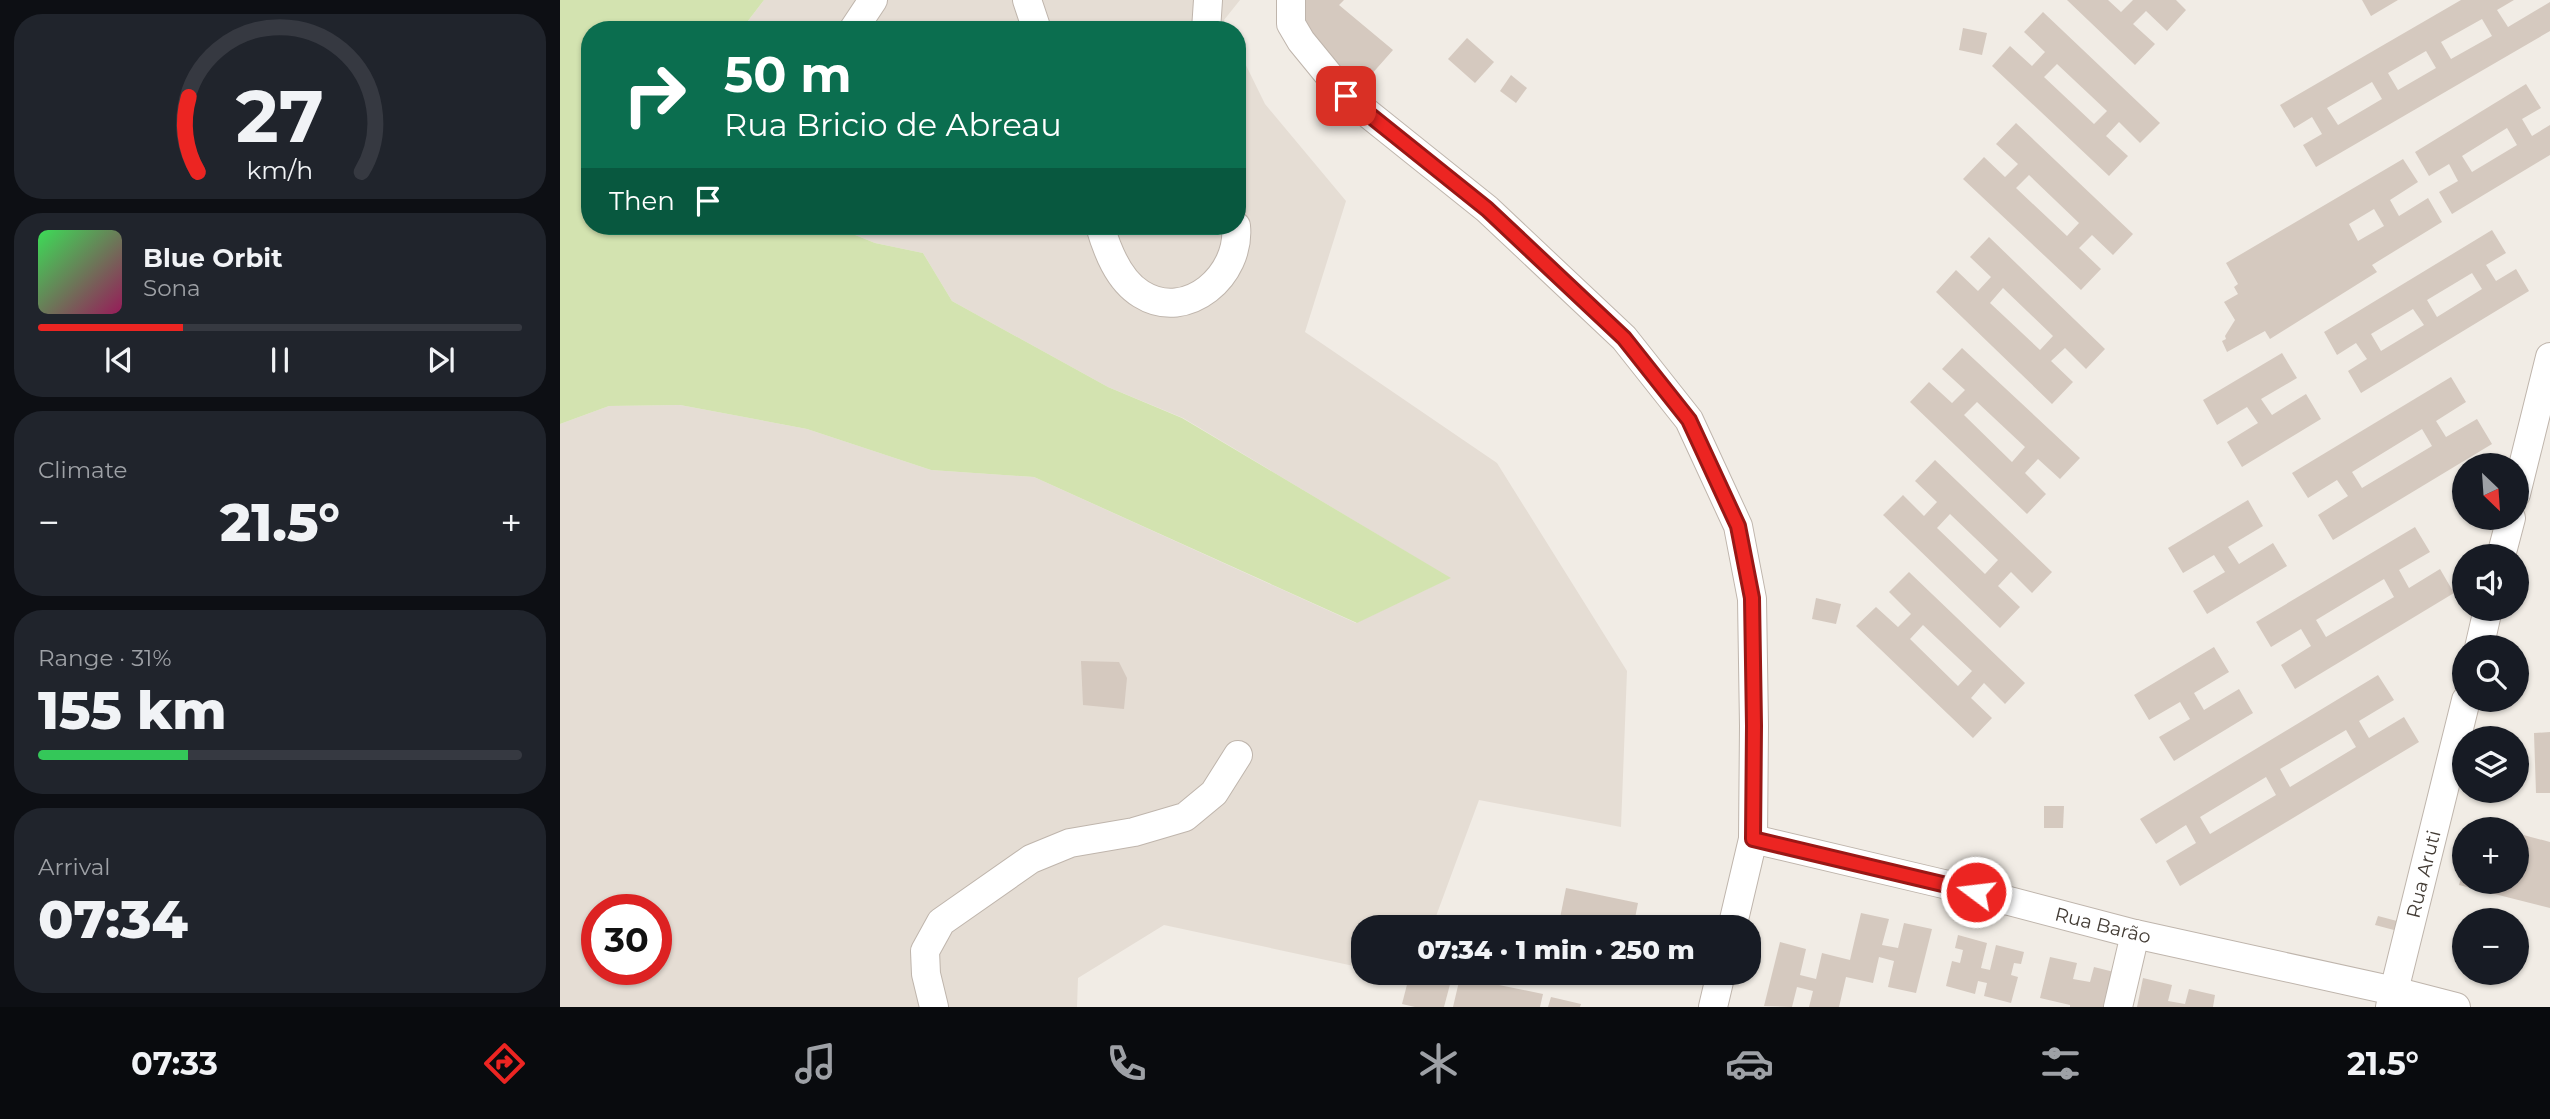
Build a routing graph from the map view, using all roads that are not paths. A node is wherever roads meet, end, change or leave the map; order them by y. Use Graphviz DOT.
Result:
graph roads {
  1 [pos="873,0"];
  2 [pos="1027,0"];
  3 [pos="1208,0"];
  4 [pos="1291,0"];
  5 [pos="859,21"];
  6 [pos="1034,21"];
  7 [pos="1207,21"];
  8 [pos="1103,235"];
  9 [pos="1237,235"];
  10 [pos="2550,357"];
  11 [pos="2526,453"];
  12 [pos="2463,712"];
  13 [pos="1238,755"];
  14 [pos="1753,839"];
  15 [pos="1735,915"];
  16 [pos="2135,934"];
  17 [pos="1718,985"];
  18 [pos="2392,999"];
  19 [pos="934,1007"];
  20 [pos="1713,1007"];
  21 [pos="2118,1007"];
  22 [pos="2456,1007"];
  1 -- 5 [label="street"];
  2 -- 6 [label="street"];
  3 -- 7 [label="street"];
  4 -- 14 [label="street"];
  8 -- 9 [label="street"];
  10 -- 11 [label="street"];
  12 -- 18 [label="street, Rua Aruti"];
  13 -- 19 [label="street"];
  14 -- 15 [label="street"];
  14 -- 16 [label="street, Rua Barão"];
  16 -- 18 [label="street, Rua Barão"];
  16 -- 21 [label="street"];
  17 -- 20 [label="street"];
  18 -- 22 [label="street, Rua Barão"];
}
